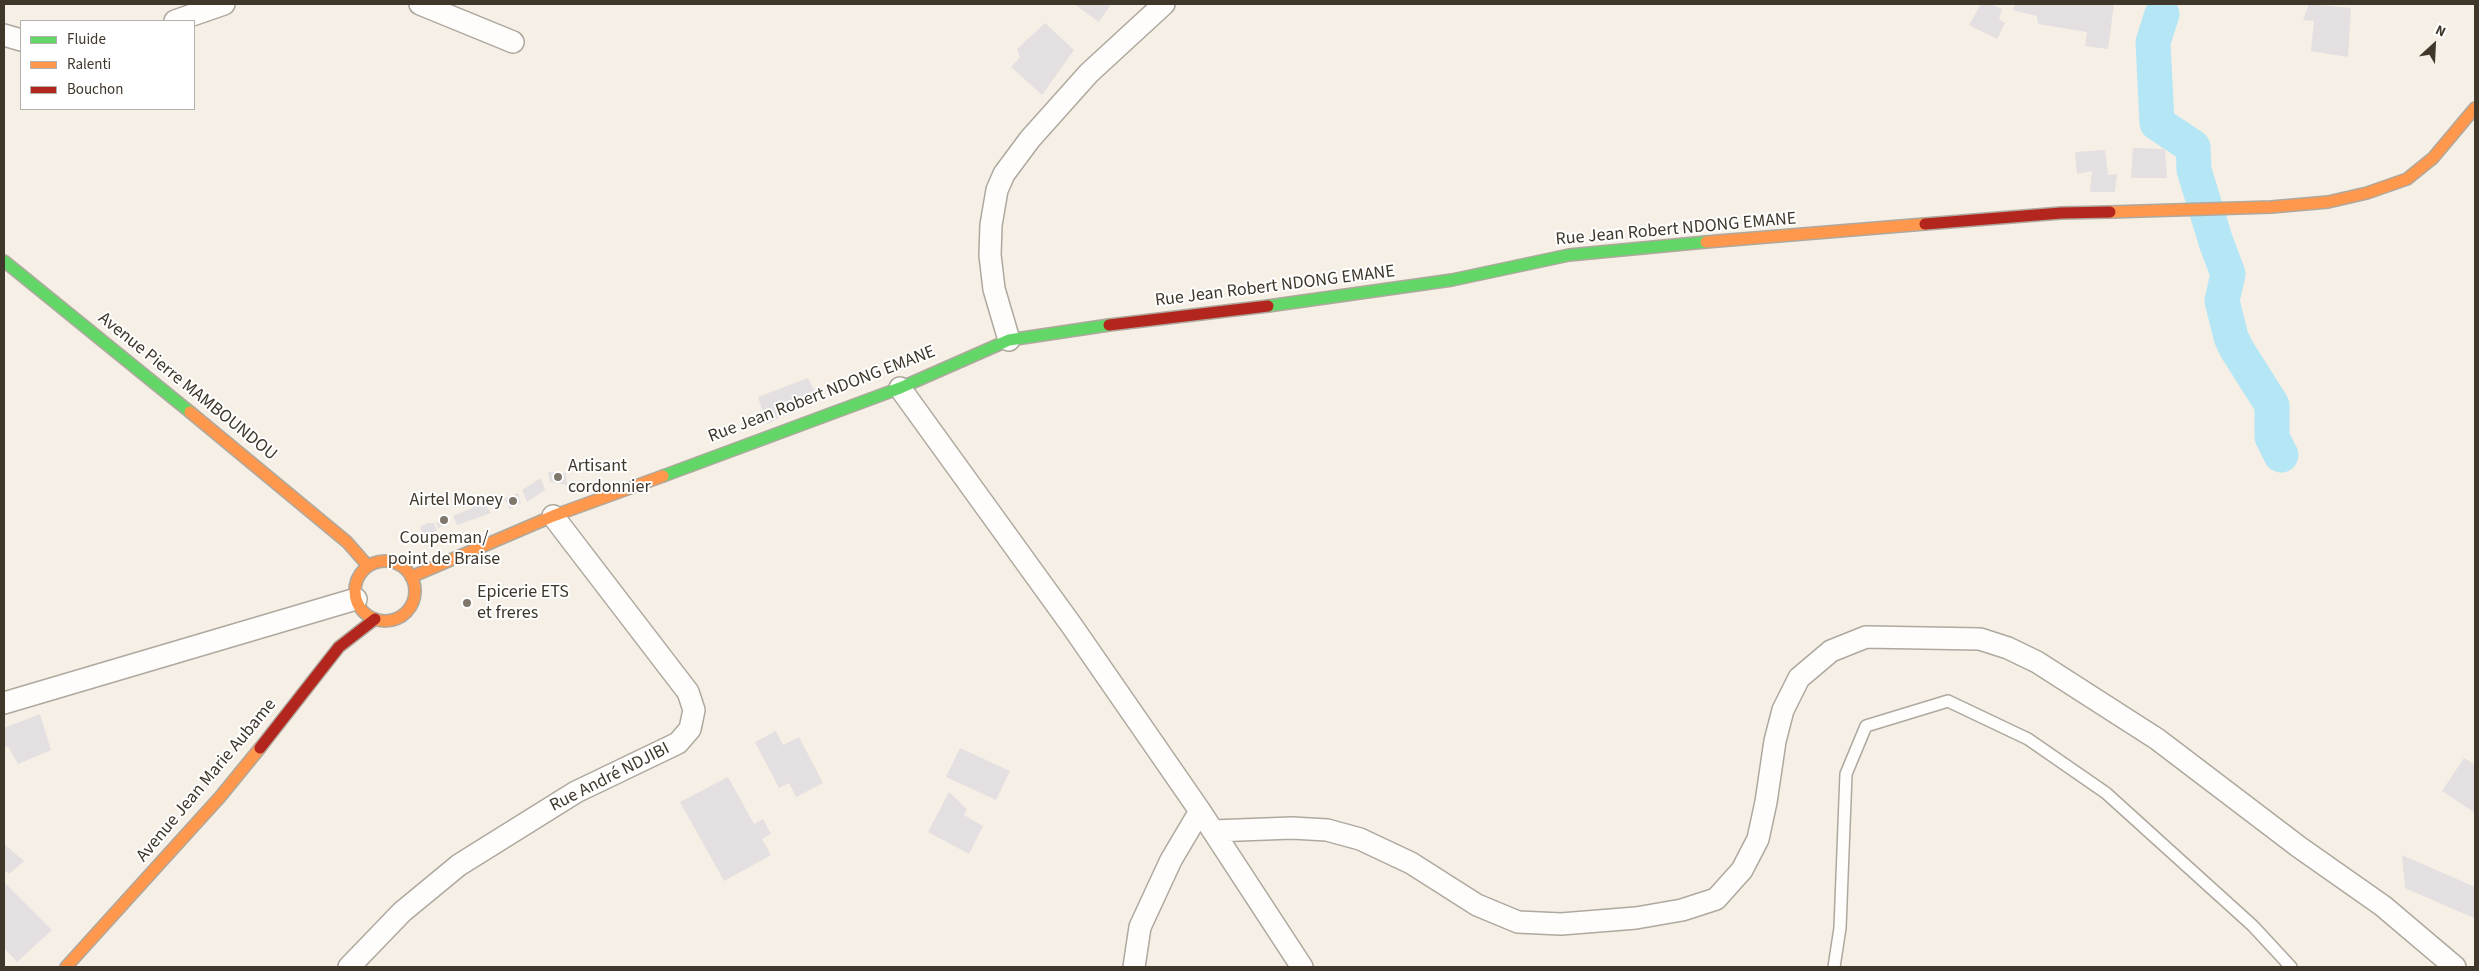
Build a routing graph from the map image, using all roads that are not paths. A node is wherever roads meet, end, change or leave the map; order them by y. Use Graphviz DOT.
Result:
graph roads {
  1 [pos="224,4"];
  2 [pos="420,4"];
  3 [pos="1164,4"];
  4 [pos="178,20"];
  5 [pos="4,35"];
  6 [pos="20,40"];
  7 [pos="513,42"];
  8 [pos="2475,108"];
  9 [pos="4,261"];
  10 [pos="1009,340"];
  11 [pos="900,388"];
  12 [pos="552,516"];
  13 [pos="368,566"];
  14 [pos="411,577"];
  15 [pos="356,599"];
  16 [pos="374,618"];
  17 [pos="4,703"];
  18 [pos="1200,811"];
  19 [pos="1213,831"];
  20 [pos="66,967"];
  21 [pos="349,967"];
  22 [pos="1134,967"];
  23 [pos="1302,967"];
  24 [pos="1834,967"];
  25 [pos="2291,967"];
  26 [pos="2455,967"];
  1 -- 4 [label="street"];
  2 -- 7 [label="street"];
  3 -- 10 [label="street"];
  5 -- 6 [label="street"];
  8 -- 10 [label="street, Rue Jean Robert NDONG EMANE"];
  9 -- 13 [label="street, Avenue Pierre MAMBOUNDOU"];
  10 -- 11 [label="street, Rue Jean Robert NDONG EMANE"];
  11 -- 12 [label="street, Rue Jean Robert NDONG EMANE"];
  11 -- 18 [label="street"];
  12 -- 14 [label="street, Rue Jean Robert NDONG EMANE"];
  12 -- 21 [label="street, Rue André NDJIBI"];
  13 -- 14 [label="street"];
  13 -- 15 [label="street"];
  14 -- 16 [label="street"];
  15 -- 16 [label="street"];
  15 -- 17 [label="street"];
  16 -- 20 [label="street, Avenue Jean Marie Aubame"];
  18 -- 19 [label="street"];
  18 -- 22 [label="street"];
  19 -- 23 [label="street"];
  19 -- 26 [label="street"];
  24 -- 25 [label="lane"];
}
